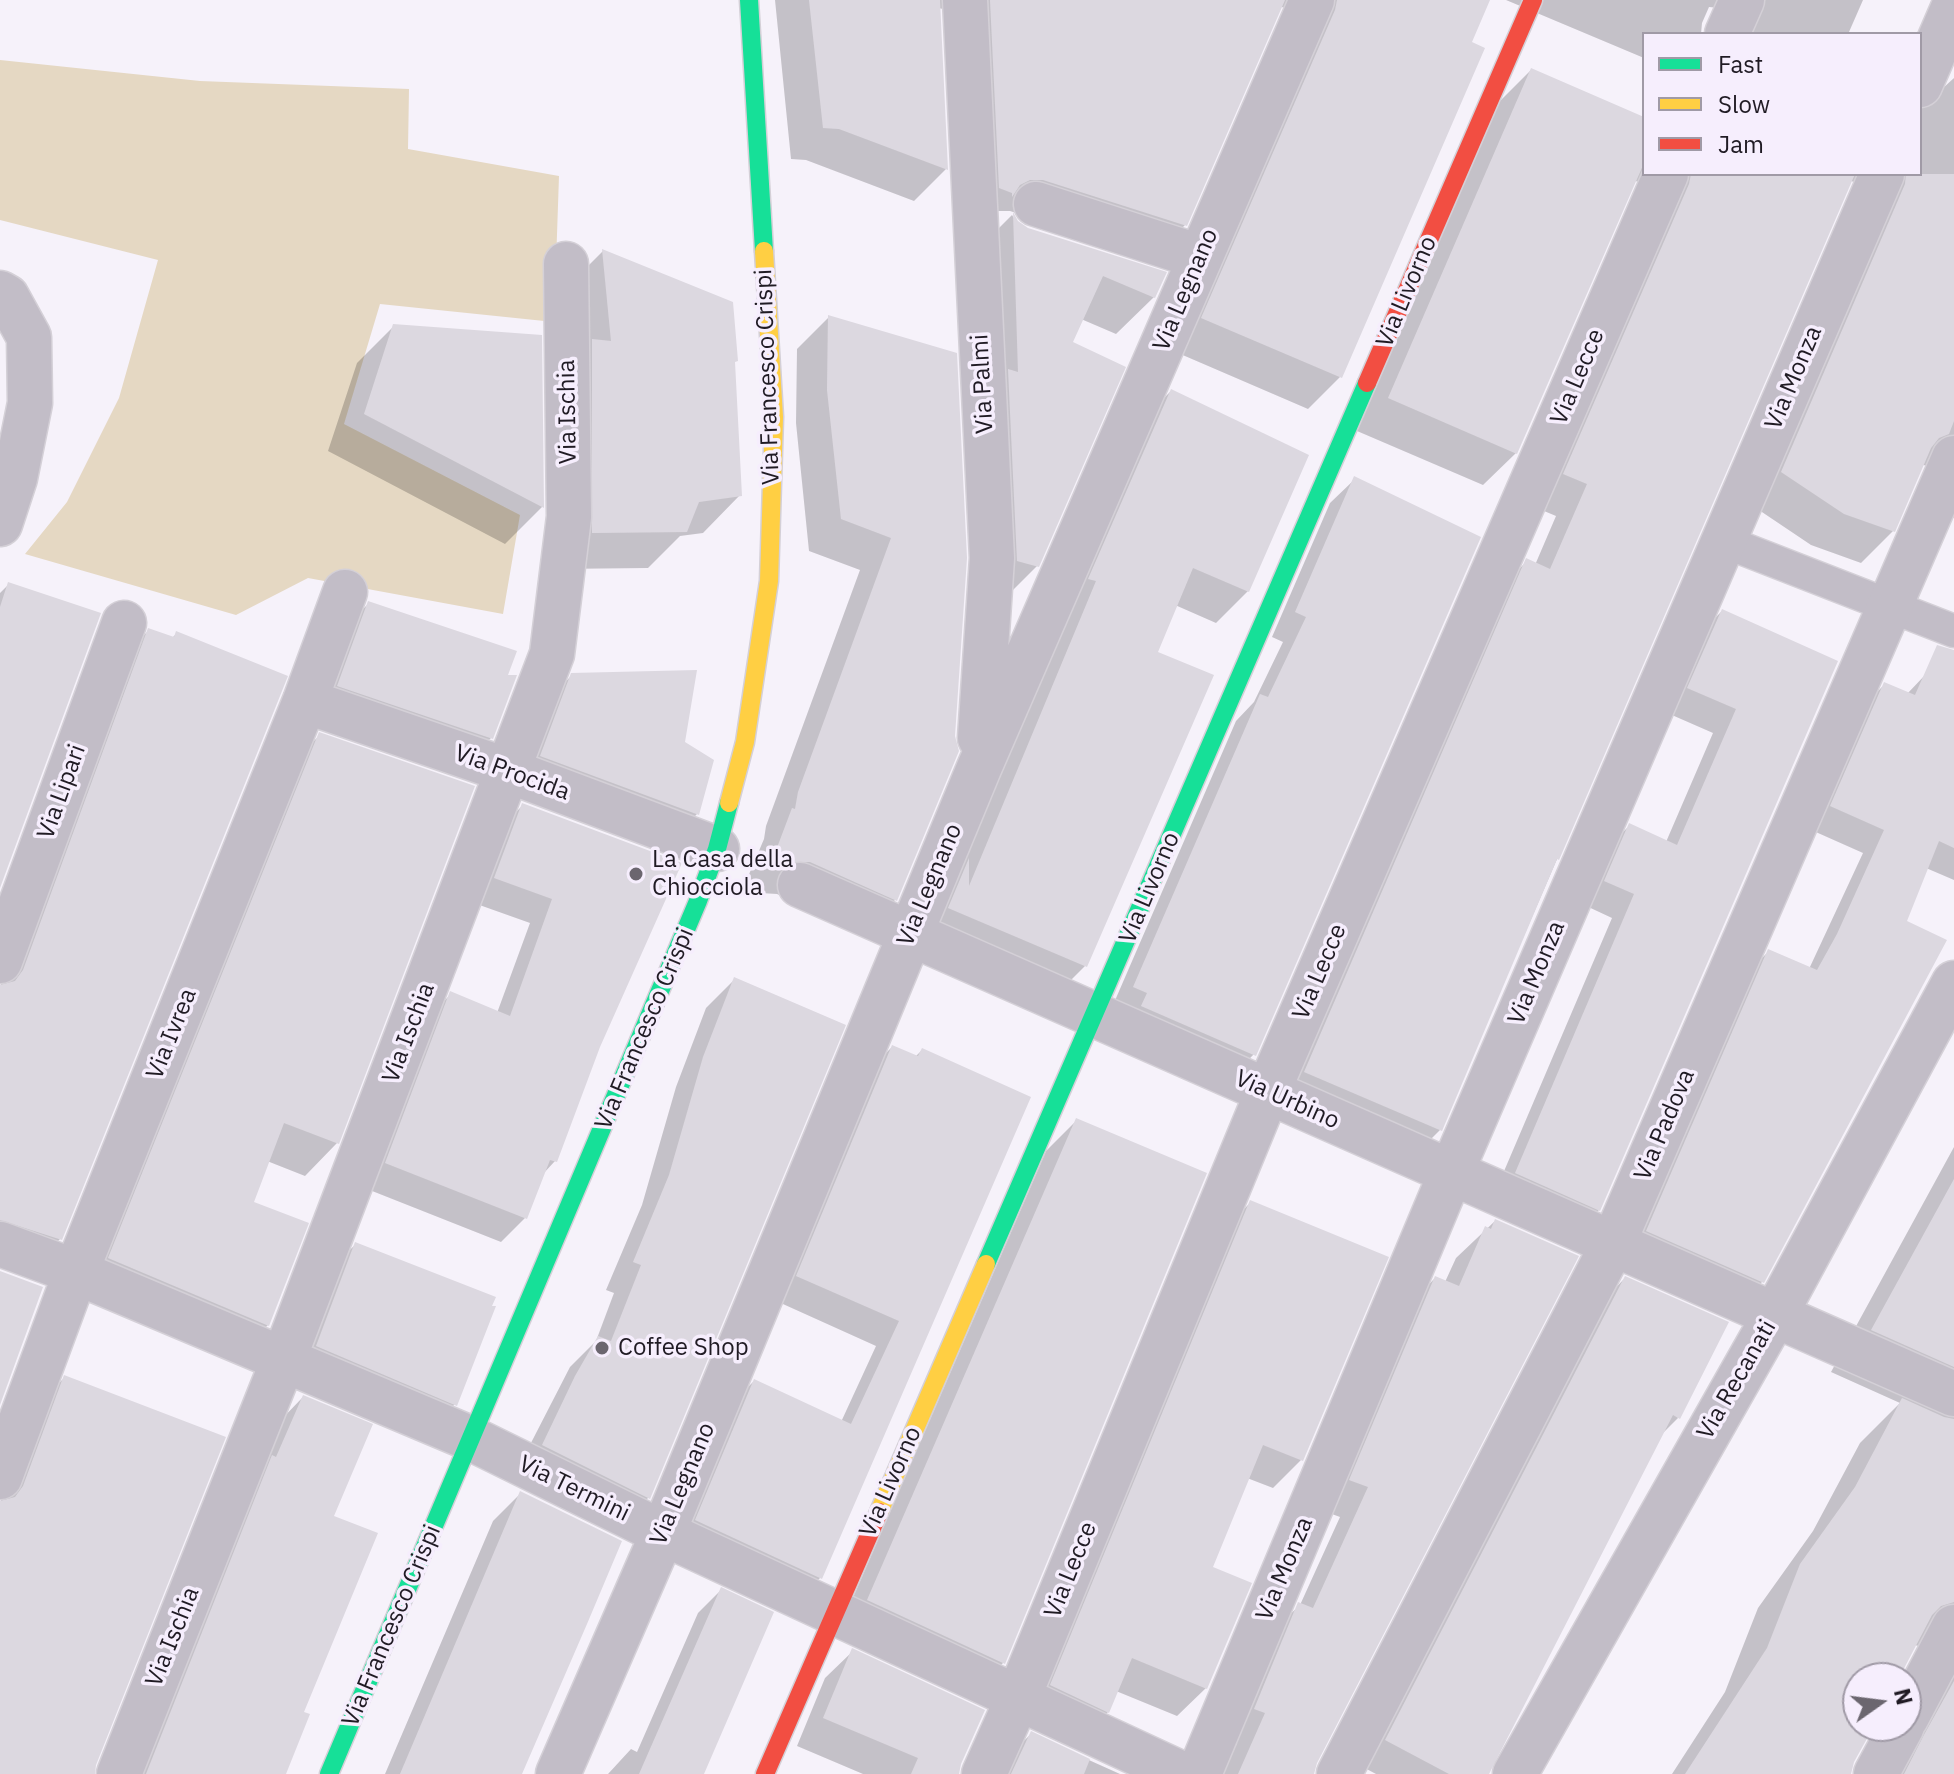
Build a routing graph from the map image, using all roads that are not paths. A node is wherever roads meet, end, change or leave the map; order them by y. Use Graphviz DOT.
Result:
graph roads {
  1 [pos="749,0"];
  2 [pos="965,0"];
  3 [pos="1312,0"];
  4 [pos="1533,0"];
  5 [pos="1742,0"];
  6 [pos="1954,6"];
  7 [pos="1728,32"];
  8 [pos="1922,80"];
  9 [pos="1665,176"];
  10 [pos="1881,176"];
  11 [pos="1036,204"];
  12 [pos="1200,257"];
  13 [pos="566,264"];
  14 [pos="0,293"];
  15 [pos="1954,458"];
  16 [pos="0,524"];
  17 [pos="1723,541"];
  18 [pos="345,592"];
  19 [pos="1891,605"];
  20 [pos="124,623"];
  21 [pos="1954,631"];
  22 [pos="305,701"];
  23 [pos="979,768"];
  24 [pos="509,771"];
  25 [pos="717,849"];
  26 [pos="800,885"];
  27 [pos="909,934"];
  28 [pos="0,961"];
  29 [pos="1954,983"];
  30 [pos="1095,1015"];
  31 [pos="1268,1091"];
  32 [pos="1451,1173"];
  33 [pos="0,1244"];
  34 [pos="1613,1244"];
  35 [pos="76,1272"];
  36 [pos="1775,1315"];
  37 [pos="283,1361"];
  38 [pos="1954,1394"];
  39 [pos="472,1439"];
  40 [pos="0,1477"];
  41 [pos="663,1533"];
  42 [pos="834,1612"];
  43 [pos="1954,1627"];
  44 [pos="1922,1688"];
  45 [pos="1018,1698"];
  46 [pos="1893,1742"];
  47 [pos="119,1774"];
  48 [pos="329,1774"];
  49 [pos="558,1774"];
  50 [pos="765,1774"];
  51 [pos="984,1774"];
  52 [pos="1182,1774"];
  53 [pos="1199,1774"];
  54 [pos="1339,1774"];
  55 [pos="1515,1774"];
  56 [pos="1876,1774"];
  1 -- 25 [label="street, Via Francesco Crispi"];
  2 -- 23 [label="street, Via Palmi"];
  3 -- 12 [label="street, Via Legnano"];
  4 -- 30 [label="street, Via Livorno"];
  5 -- 7 [label="street"];
  6 -- 8 [label="street"];
  9 -- 31 [label="street, Via Lecce"];
  10 -- 17 [label="street, Via Monza"];
  11 -- 12 [label="street"];
  12 -- 23 [label="street, Via Legnano"];
  13 -- 24 [label="street, Via Ischia"];
  14 -- 16 [label="street"];
  15 -- 19 [label="street, Via Padova"];
  17 -- 19 [label="lane"];
  17 -- 32 [label="street, Via Monza"];
  18 -- 22 [label="street, Via Ivrea"];
  19 -- 21 [label="lane"];
  19 -- 34 [label="street, Via Padova"];
  20 -- 28 [label="street, Via Lipari"];
  22 -- 24 [label="street, Via Procida"];
  22 -- 35 [label="street, Via Ivrea"];
  23 -- 27 [label="street, Via Legnano"];
  24 -- 25 [label="street, Via Procida"];
  24 -- 37 [label="street, Via Ischia"];
  25 -- 39 [label="street, Via Francesco Crispi"];
  26 -- 27 [label="street, Via Urbino"];
  27 -- 30 [label="street, Via Urbino"];
  27 -- 41 [label="street, Via Legnano"];
  29 -- 36 [label="street, Via Recanati"];
  30 -- 31 [label="street, Via Urbino"];
  30 -- 42 [label="street, Via Livorno"];
  31 -- 32 [label="street, Via Urbino"];
  31 -- 45 [label="street, Via Lecce"];
  32 -- 34 [label="street, Via Urbino"];
  32 -- 53 [label="street, Via Monza"];
  33 -- 35 [label="street, Via Termini"];
  34 -- 36 [label="street, Via Urbino"];
  34 -- 54 [label="street, Via Padova"];
  35 -- 37 [label="street, Via Termini"];
  35 -- 40 [label="street, Via Ivrea"];
  36 -- 38 [label="street, Via Urbino"];
  36 -- 55 [label="street, Via Recanati"];
  37 -- 39 [label="street, Via Termini"];
  37 -- 47 [label="street, Via Ischia"];
  39 -- 41 [label="street, Via Termini"];
  39 -- 48 [label="street, Via Francesco Crispi"];
  41 -- 42 [label="street, Via Termini"];
  41 -- 49 [label="street, Via Legnano"];
  42 -- 45 [label="street, Via Termini"];
  42 -- 50 [label="street, Via Livorno"];
  43 -- 44 [label="street"];
  45 -- 51 [label="street, Via Lecce"];
  45 -- 52 [label="street, Via Termini"];
  46 -- 56 [label="street"];
}
